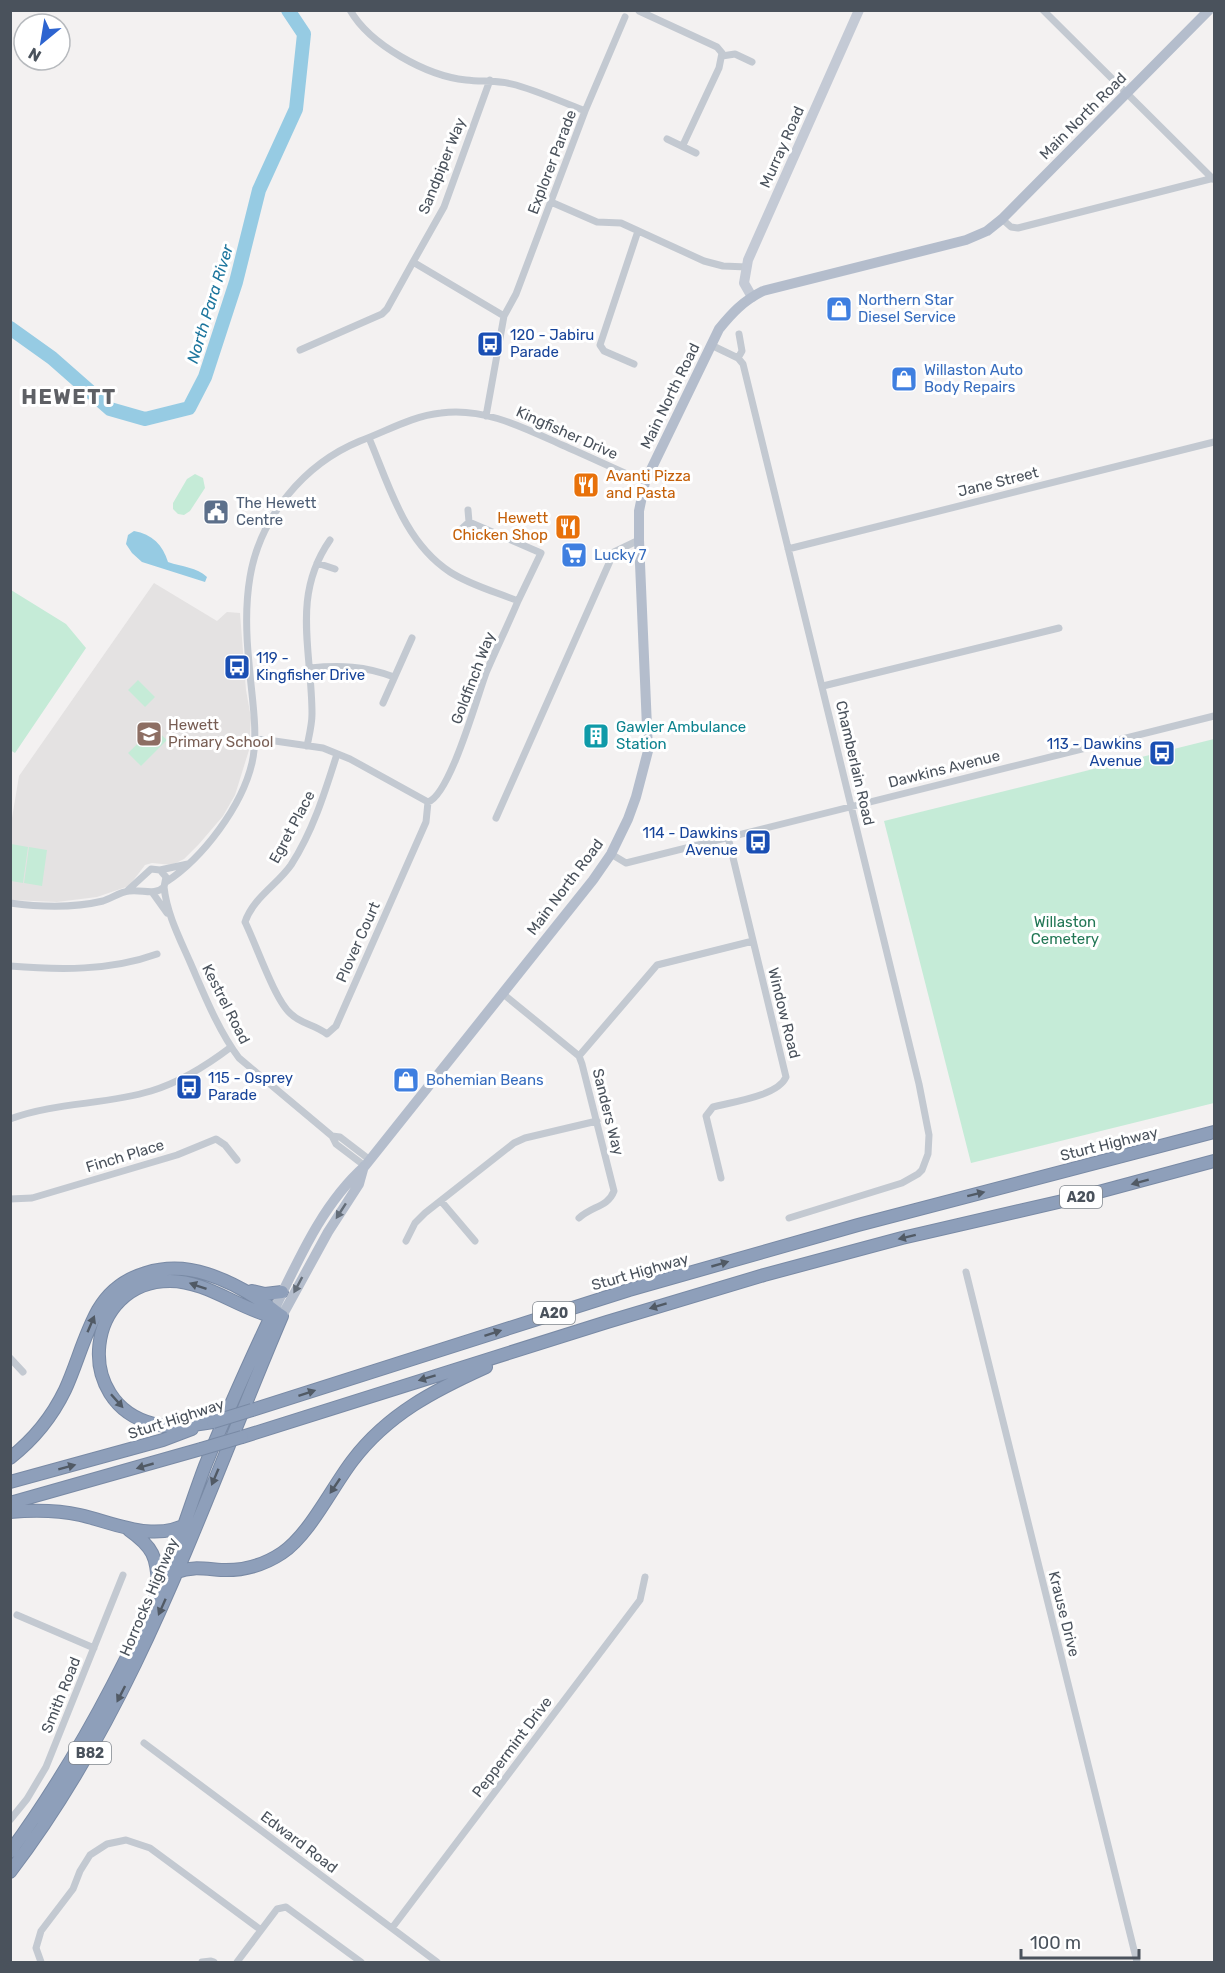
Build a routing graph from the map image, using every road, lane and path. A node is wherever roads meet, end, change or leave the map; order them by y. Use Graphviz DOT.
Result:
graph roads {
  1 [pos="350,10"];
  2 [pos="619,10"];
  3 [pos="859,10"];
  4 [pos="1043,10"];
  5 [pos="1209,10"];
  6 [pos="639,11"];
  7 [pos="625,17"];
  8 [pos="722,56"];
  9 [pos="752,62"];
  10 [pos="490,80"];
  11 [pos="1127,93"];
  12 [pos="585,111"];
  13 [pos="667,140"];
  14 [pos="683,145"];
  15 [pos="696,153"];
  16 [pos="1214,179"];
  17 [pos="551,202"];
  18 [pos="1002,219"];
  19 [pos="638,231"];
  20 [pos="413,262"];
  21 [pos="747,267"];
  22 [pos="752,297"];
  23 [pos="504,316"];
  24 [pos="739,334"];
  25 [pos="711,345"];
  26 [pos="300,350"];
  27 [pos="738,358"];
  28 [pos="634,364"];
  29 [pos="486,416"];
  30 [pos="369,438"];
  31 [pos="1215,442"];
  32 [pos="645,482"];
  33 [pos="468,510"];
  34 [pos="469,522"];
  35 [pos="459,531"];
  36 [pos="330,540"];
  37 [pos="639,540"];
  38 [pos="788,549"];
  39 [pos="317,562"];
  40 [pos="335,569"];
  41 [pos="518,601"];
  42 [pos="1059,628"];
  43 [pos="412,638"];
  44 [pos="310,668"];
  45 [pos="394,677"];
  46 [pos="823,686"];
  47 [pos="383,703"];
  48 [pos="1215,716"];
  49 [pos="254,738"];
  50 [pos="307,746"];
  51 [pos="337,754"];
  52 [pos="428,802"];
  53 [pos="850,807"];
  54 [pos="496,818"];
  55 [pos="728,837"];
  56 [pos="611,854"];
  57 [pos="188,864"];
  58 [pos="160,870"];
  59 [pos="144,874"];
  60 [pos="165,884"];
  61 [pos="127,891"];
  62 [pos="150,892"];
  63 [pos="10,903"];
  64 [pos="171,917"];
  65 [pos="753,941"];
  66 [pos="157,954"];
  67 [pos="10,966"];
  68 [pos="502,993"];
  69 [pos="280,1000"];
  70 [pos="231,1047"];
  71 [pos="579,1056"];
  72 [pos="10,1119"];
  73 [pos="597,1121"];
  74 [pos="1215,1132"];
  75 [pos="237,1160"];
  76 [pos="367,1163"];
  77 [pos="1215,1163"];
  78 [pos="721,1178"];
  79 [pos="10,1198"];
  80 [pos="441,1201"];
  81 [pos="579,1218"];
  82 [pos="789,1218"];
  83 [pos="406,1241"];
  84 [pos="475,1241"];
  85 [pos="966,1272"];
  86 [pos="236,1287"];
  87 [pos="282,1292"];
  88 [pos="251,1310"];
  89 [pos="277,1314"];
  90 [pos="543,1342"];
  91 [pos="10,1358"];
  92 [pos="23,1372"];
  93 [pos="243,1374"];
  94 [pos="213,1422"];
  95 [pos="10,1458"];
  96 [pos="10,1482"];
  97 [pos="10,1503"];
  98 [pos="10,1512"];
  99 [pos="200,1513"];
  100 [pos="183,1526"];
  101 [pos="128,1529"];
  102 [pos="179,1541"];
  103 [pos="183,1555"];
  104 [pos="210,1568"];
  105 [pos="177,1572"];
  106 [pos="123,1575"];
  107 [pos="645,1577"];
  108 [pos="159,1589"];
  109 [pos="17,1615"];
  110 [pos="94,1648"];
  111 [pos="144,1743"];
  112 [pos="10,1820"];
  113 [pos="10,1852"];
  114 [pos="10,1872"];
  115 [pos="392,1928"];
  116 [pos="261,1930"];
  117 [pos="41,1962"];
  118 [pos="202,1962"];
  119 [pos="214,1962"];
  120 [pos="237,1962"];
  121 [pos="361,1962"];
  122 [pos="437,1962"];
  123 [pos="1137,1962"];
  1 -- 10 [label="street"];
  2 -- 7 [label="street"];
  3 -- 21 [label="street, Murray Road"];
  4 -- 11 [label="street"];
  5 -- 11 [label="main road, Main North Road"];
  6 -- 7 [label="street"];
  6 -- 8 [label="street"];
  7 -- 12 [label="street, Explorer Parade"];
  8 -- 9 [label="street"];
  8 -- 14 [label="street"];
  10 -- 12 [label="street"];
  10 -- 20 [label="street, Sandpiper Way"];
  11 -- 16 [label="street"];
  11 -- 18 [label="main road, Main North Road"];
  12 -- 17 [label="street, Explorer Parade"];
  13 -- 14 [label="street"];
  14 -- 15 [label="street"];
  16 -- 18 [label="street"];
  17 -- 19 [label="street"];
  17 -- 23 [label="street, Explorer Parade"];
  18 -- 22 [label="main road, Main North Road"];
  19 -- 21 [label="street"];
  19 -- 28 [label="street"];
  20 -- 23 [label="street"];
  20 -- 26 [label="street, Sandpiper Way"];
  21 -- 22 [label="street, Murray Road"];
  22 -- 25 [label="main road, Main North Road"];
  23 -- 29 [label="street, Explorer Parade"];
  24 -- 27 [label="street, Chamberlain Road"];
  25 -- 27 [label="street"];
  25 -- 32 [label="main road, Main North Road"];
  27 -- 38 [label="street, Chamberlain Road"];
  29 -- 30 [label="street, Kingfisher Drive"];
  29 -- 32 [label="street, Kingfisher Drive"];
  30 -- 41 [label="street"];
  30 -- 49 [label="street, Kingfisher Drive"];
  31 -- 38 [label="street, Jane Street"];
  32 -- 37 [label="main road, Main North Road"];
  33 -- 34 [label="street"];
  34 -- 35 [label="street"];
  34 -- 41 [label="street, Goldfinch Way"];
  36 -- 39 [label="street"];
  37 -- 54 [label="street"];
  37 -- 56 [label="main road, Main North Road"];
  38 -- 46 [label="street, Chamberlain Road"];
  39 -- 40 [label="street"];
  39 -- 44 [label="street"];
  41 -- 52 [label="street, Goldfinch Way"];
  42 -- 46 [label="street"];
  43 -- 45 [label="street"];
  44 -- 45 [label="street"];
  44 -- 50 [label="street"];
  45 -- 47 [label="street"];
  46 -- 53 [label="street, Chamberlain Road"];
  48 -- 53 [label="street, Dawkins Avenue"];
  49 -- 50 [label="street"];
  49 -- 57 [label="street, Kingfisher Drive"];
  50 -- 51 [label="street"];
  51 -- 52 [label="street"];
  51 -- 69 [label="street, Egret Place"];
  52 -- 69 [label="street, Plover Court"];
  53 -- 55 [label="street, Dawkins Avenue"];
  53 -- 82 [label="street, Chamberlain Road"];
  55 -- 56 [label="street, Dawkins Avenue"];
  55 -- 65 [label="street, Window Road"];
  56 -- 68 [label="main road, Main North Road"];
  57 -- 58 [label="street"];
  57 -- 60 [label="street, Kingfisher Drive"];
  58 -- 59 [label="street"];
  58 -- 60 [label="street"];
  59 -- 61 [label="street"];
  59 -- 62 [label="street"];
  60 -- 62 [label="street"];
  60 -- 64 [label="street, Kestrel Road"];
  61 -- 62 [label="street"];
  61 -- 63 [label="street"];
  62 -- 64 [label="street, Kestrel Road"];
  64 -- 70 [label="street, Kestrel Road"];
  65 -- 71 [label="street"];
  65 -- 78 [label="street, Window Road"];
  66 -- 67 [label="street"];
  68 -- 71 [label="street, Sanders Way"];
  68 -- 76 [label="main road, Main North Road"];
  70 -- 72 [label="street"];
  70 -- 76 [label="street, Kestrel Road"];
  71 -- 73 [label="street, Sanders Way"];
  73 -- 80 [label="street"];
  73 -- 81 [label="street, Sanders Way"];
  94 -- 74 [label="highway, Sturt Highway / A20, one-way, bridge"];
  75 -- 79 [label="street, Finch Place"];
  76 -- 87 [label="main road, Main North Road"];
  76 -- 89 [label="main road, Main North Road, one-way"];
  77 -- 90 [label="highway, A20, one-way"];
  80 -- 83 [label="street"];
  80 -- 84 [label="street"];
  85 -- 123 [label="street, Krause Drive"];
  86 -- 87 [label="highway"];
  86 -- 89 [label="highway"];
  95 -- 86 [label="highway, one-way"];
  87 -- 89 [label="main road, Main North Road"];
  88 -- 89 [label="highway"];
  88 -- 93 [label="highway"];
  88 -- 94 [label="highway, one-way"];
  89 -- 93 [label="highway, Horrocks Highway / B82"];
  89 -- 99 [label="highway, Horrocks Highway / B82, one-way"];
  90 -- 97 [label="highway, A20, one-way, bridge"];
  90 -- 104 [label="highway, one-way"];
  91 -- 92 [label="street"];
  93 -- 100 [label="highway, Horrocks Highway / B82"];
  96 -- 94 [label="highway, Sturt Highway / A20, one-way"];
  98 -- 101 [label="highway"];
  99 -- 100 [label="highway"];
  99 -- 103 [label="highway, Horrocks Highway / B82"];
  100 -- 101 [label="highway"];
  100 -- 102 [label="highway, Horrocks Highway / B82"];
  101 -- 108 [label="highway"];
  102 -- 103 [label="highway"];
  102 -- 108 [label="highway, Horrocks Highway / B82"];
  103 -- 104 [label="highway"];
  103 -- 105 [label="highway, Horrocks Highway / B82"];
  104 -- 105 [label="highway"];
  105 -- 114 [label="highway, Horrocks Highway / B82, one-way"];
  106 -- 110 [label="street, Smith Road"];
  107 -- 115 [label="street, Peppermint Drive"];
  108 -- 113 [label="highway, Horrocks Highway / B82"];
  109 -- 110 [label="street"];
  110 -- 112 [label="street, Smith Road"];
  111 -- 115 [label="street, Edward Road"];
  115 -- 122 [label="street, Edward Road"];
  116 -- 117 [label="street"];
  116 -- 120 [label="street"];
  116 -- 121 [label="street"];
  118 -- 119 [label="street"];
}
